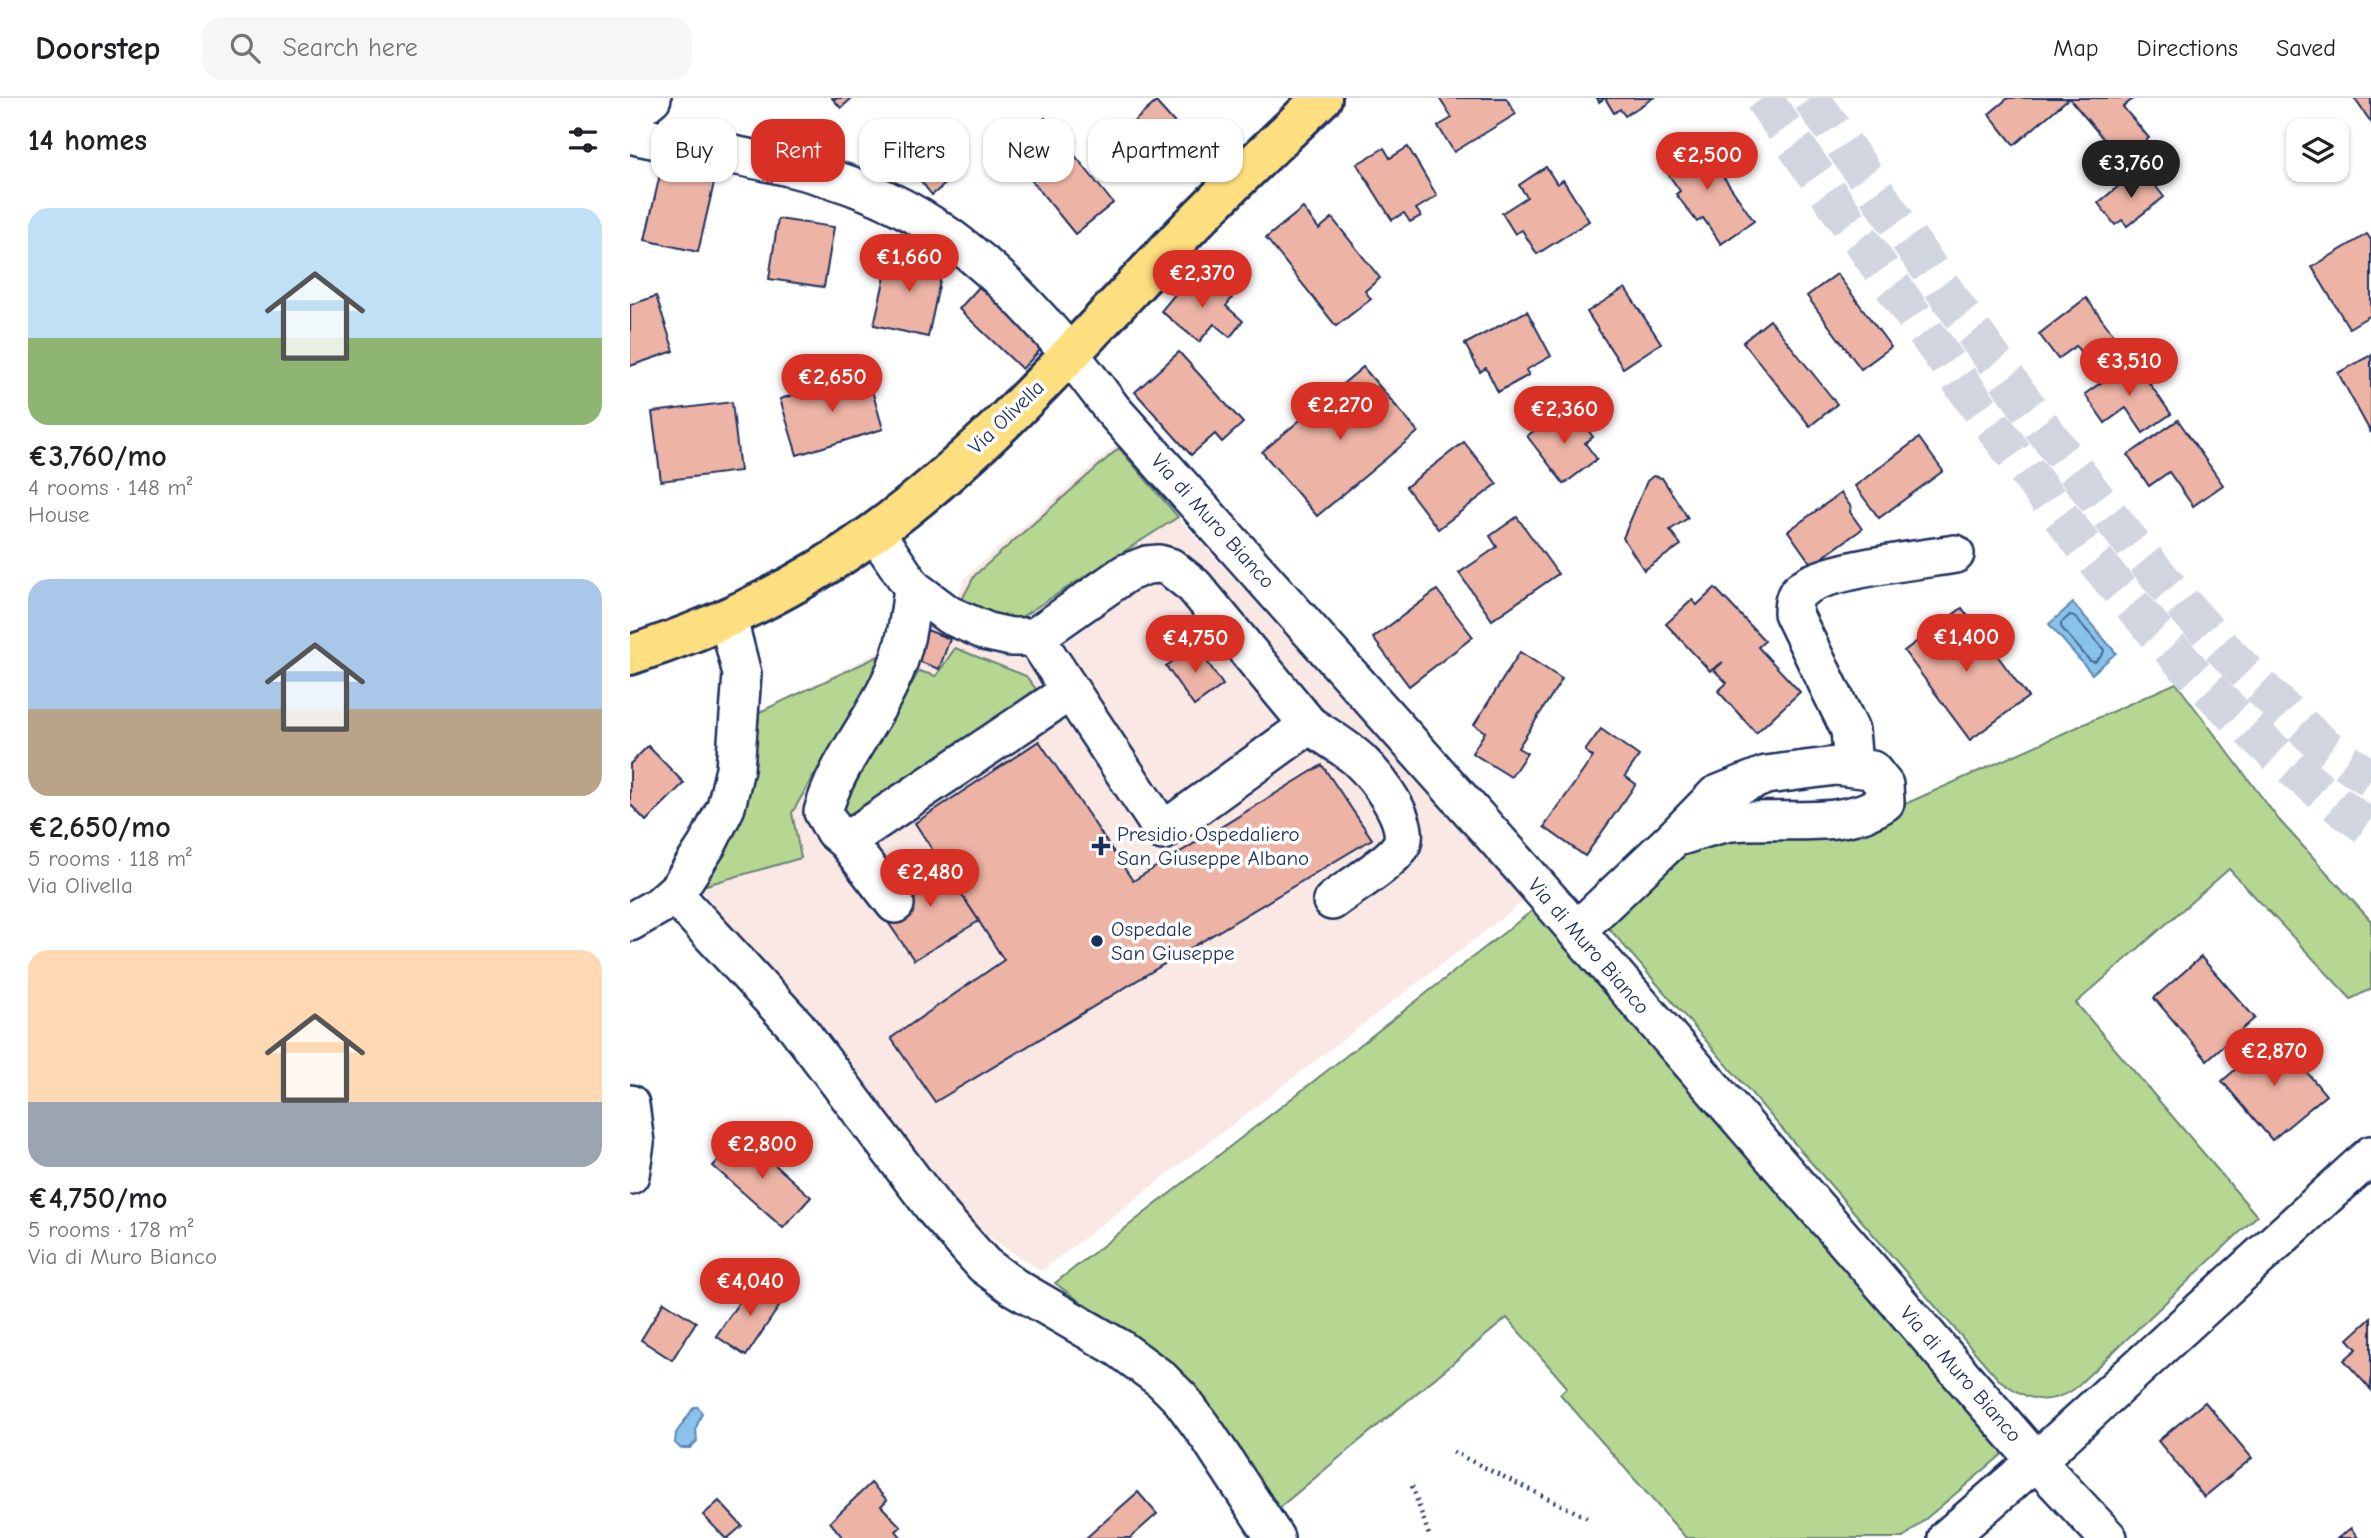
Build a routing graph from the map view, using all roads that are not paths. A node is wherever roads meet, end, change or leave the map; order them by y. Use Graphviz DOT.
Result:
graph roads {
  1 [pos="652,98"];
  2 [pos="1322,98"];
  3 [pos="630,116"];
  4 [pos="630,134"];
  5 [pos="1071,354"];
  6 [pos="875,532"];
  7 [pos="1955,554"];
  8 [pos="914,588"];
  9 [pos="728,619"];
  10 [pos="1035,637"];
  11 [pos="630,655"];
  12 [pos="1070,691"];
  13 [pos="1309,725"];
  14 [pos="1853,766"];
  15 [pos="1674,838"];
  16 [pos="846,841"];
  17 [pos="674,894"];
  18 [pos="1332,901"];
  19 [pos="895,904"];
  20 [pos="630,922"];
  21 [pos="1576,931"];
  22 [pos="630,1104"];
  23 [pos="2371,1155"];
  24 [pos="630,1175"];
  25 [pos="2036,1461"];
  26 [pos="1275,1538"];
  27 [pos="1947,1538"];
  28 [pos="2108,1538"];
  1 -- 3 [label="street"];
  2 -- 5 [label="main road, Via Olivella"];
  4 -- 5 [label="street, Via di Muro Bianco"];
  5 -- 6 [label="main road, Via Olivella"];
  5 -- 21 [label="street, Via di Muro Bianco"];
  6 -- 8 [label="street"];
  6 -- 9 [label="main road, Via Olivella"];
  7 -- 14 [label="street"];
  8 -- 10 [label="street"];
  8 -- 16 [label="street"];
  9 -- 11 [label="main road, Via Olivella"];
  9 -- 17 [label="street"];
  10 -- 12 [label="street"];
  10 -- 13 [label="street"];
  12 -- 13 [label="street"];
  12 -- 16 [label="street"];
  13 -- 18 [label="street"];
  14 -- 15 [label="street"];
  14 -- 15 [label="street"];
  15 -- 21 [label="street"];
  16 -- 19 [label="street"];
  17 -- 20 [label="street"];
  17 -- 26 [label="street"];
  21 -- 25 [label="street, Via di Muro Bianco"];
  22 -- 24 [label="street"];
  23 -- 25 [label="street"];
  25 -- 27 [label="street"];
  25 -- 28 [label="street, Via di Muro Bianco"];
}
